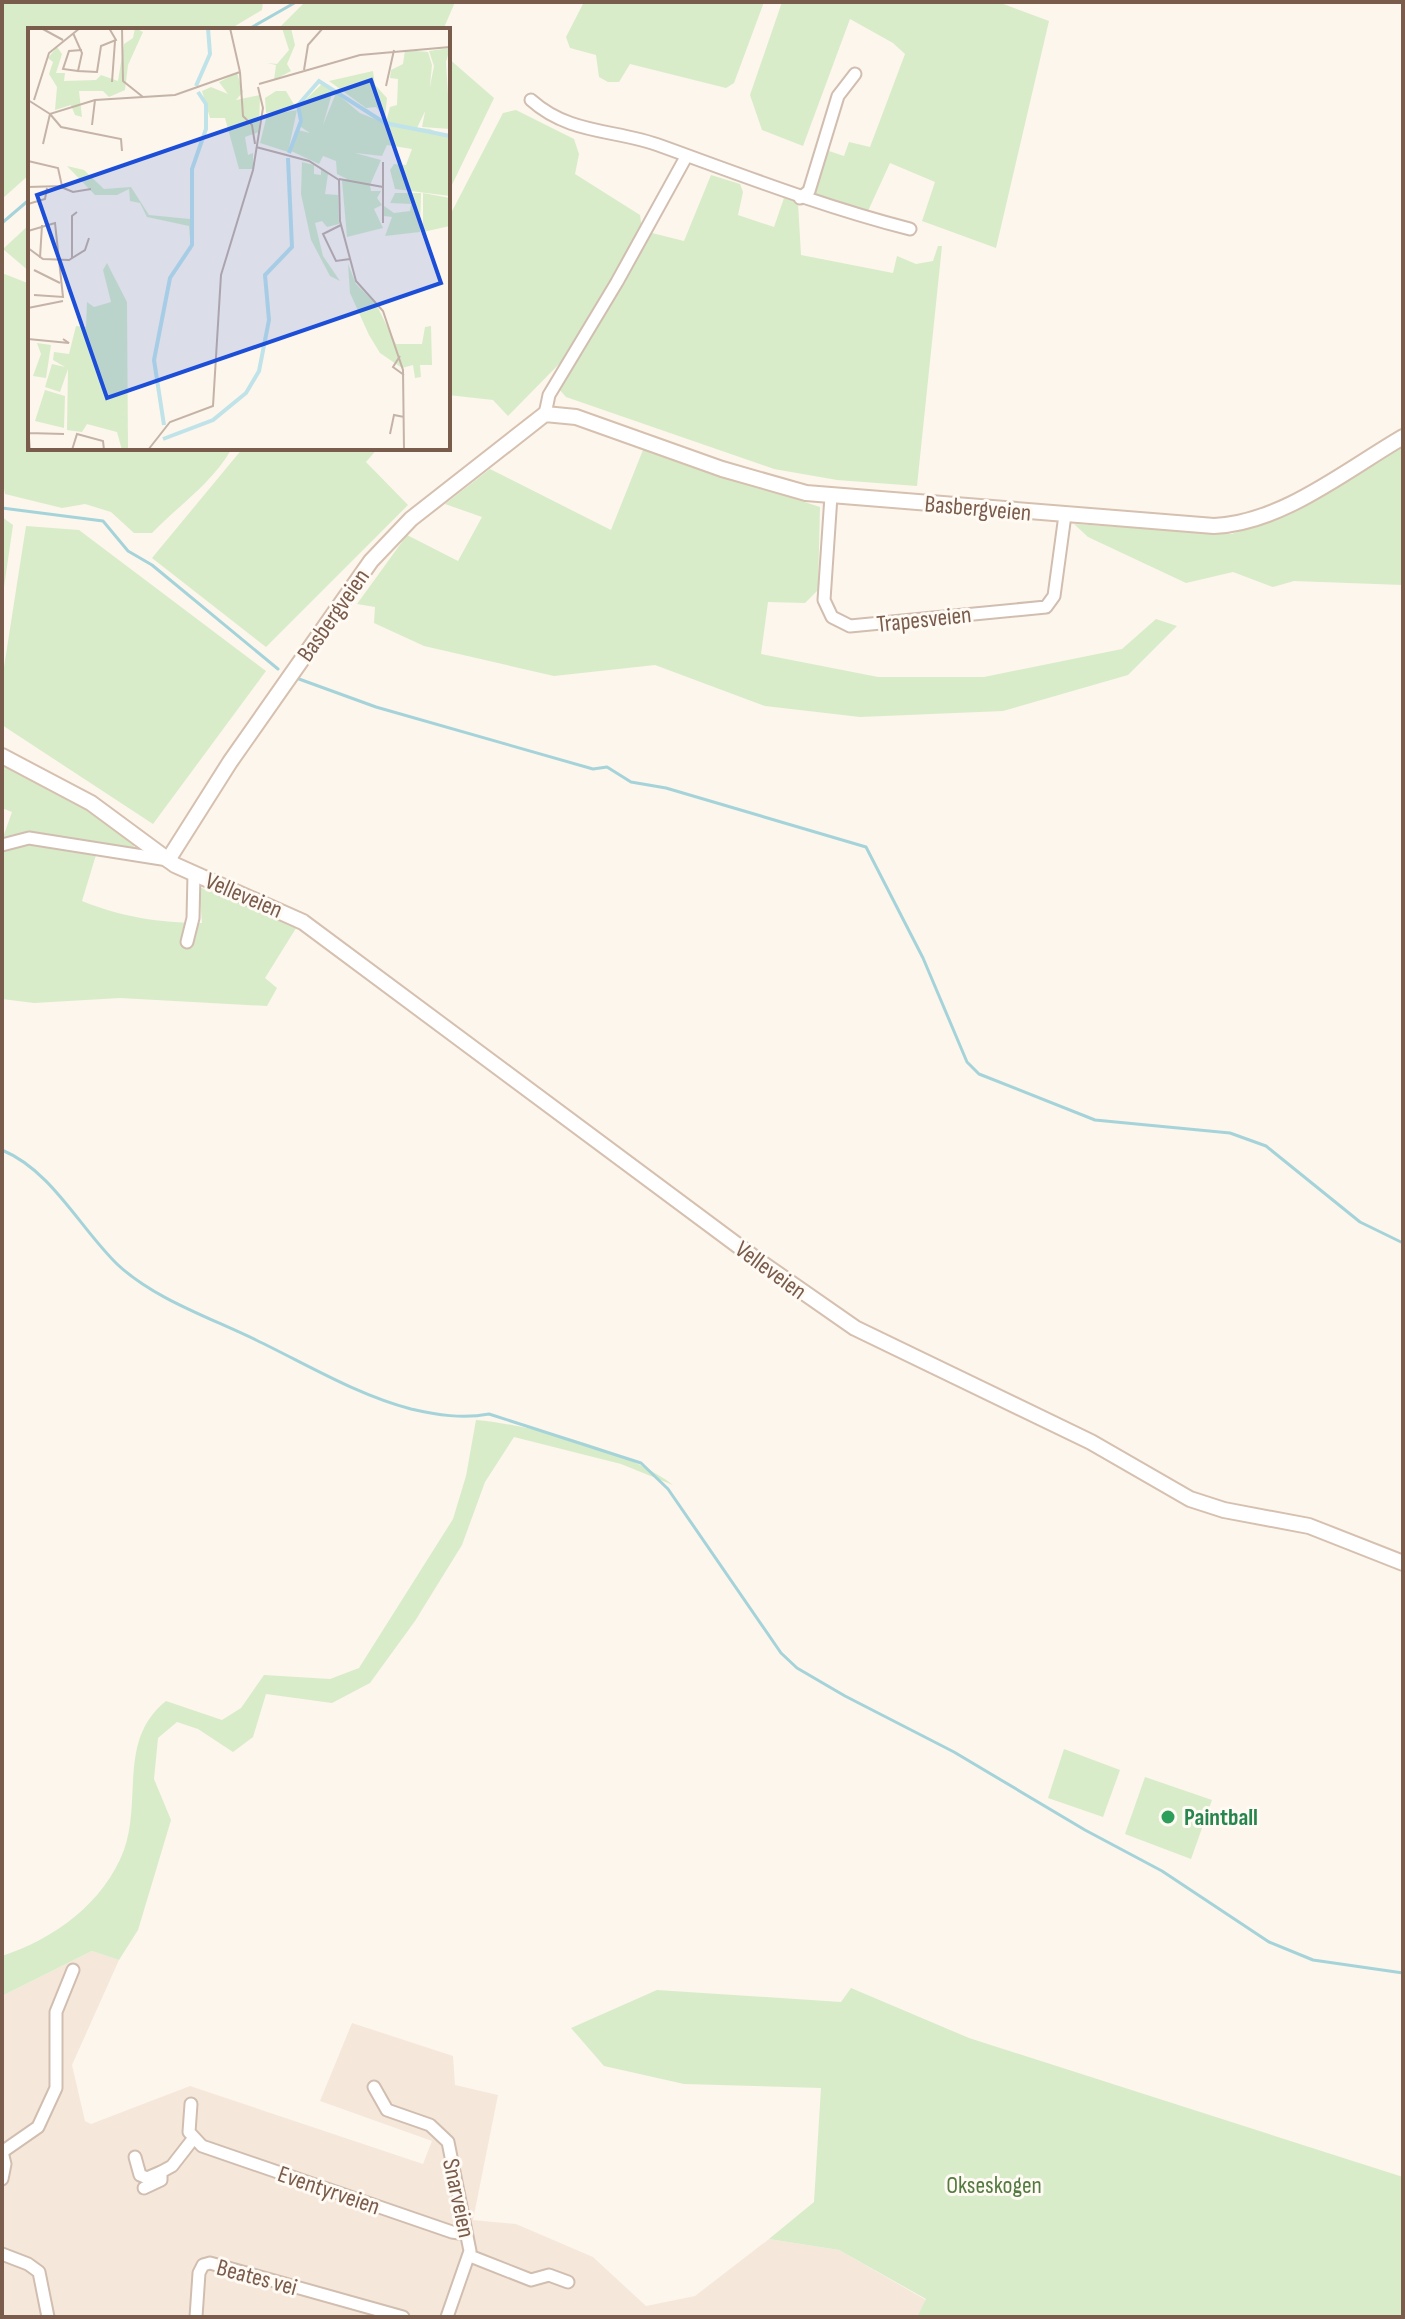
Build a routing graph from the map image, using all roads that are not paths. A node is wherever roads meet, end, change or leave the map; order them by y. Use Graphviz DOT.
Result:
graph roads {
  1 [pos="855,74"];
  2 [pos="531,100"];
  3 [pos="686,157"];
  4 [pos="800,198"];
  5 [pos="910,229"];
  6 [pos="545,414"];
  7 [pos="1403,437"];
  8 [pos="831,496"];
  9 [pos="1065,515"];
  10 [pos="2,756"];
  11 [pos="2,845"];
  12 [pos="168,860"];
  13 [pos="194,874"];
  14 [pos="187,942"];
  15 [pos="1403,1563"];
  16 [pos="73,1970"];
  17 [pos="374,2087"];
  18 [pos="191,2104"];
  19 [pos="193,2139"];
  20 [pos="2,2152"];
  21 [pos="135,2157"];
  22 [pos="161,2172"];
  23 [pos="2,2179"];
  24 [pos="144,2188"];
  25 [pos="466,2234"];
  26 [pos="2,2254"];
  27 [pos="470,2256"];
  28 [pos="568,2282"];
  29 [pos="48,2317"];
  30 [pos="196,2317"];
  31 [pos="403,2317"];
  32 [pos="447,2317"];
  1 -- 4 [label="street"];
  2 -- 3 [label="street"];
  3 -- 4 [label="street"];
  3 -- 6 [label="street"];
  4 -- 5 [label="street"];
  6 -- 8 [label="main road, Basbergveien"];
  6 -- 12 [label="main road, Basbergveien"];
  7 -- 9 [label="main road, Basbergveien"];
  8 -- 9 [label="main road, Basbergveien"];
  8 -- 9 [label="street, Trapesveien"];
  10 -- 12 [label="main road, Velleveien"];
  11 -- 12 [label="street, Velleveien"];
  12 -- 13 [label="main road, Velleveien"];
  13 -- 14 [label="street, Velleveien"];
  13 -- 15 [label="main road, Velleveien"];
  16 -- 20 [label="street"];
  17 -- 25 [label="street, Snarveien"];
  18 -- 19 [label="street"];
  19 -- 22 [label="street"];
  19 -- 25 [label="street, Eventyrveien"];
  20 -- 23 [label="street"];
  21 -- 22 [label="street"];
  22 -- 24 [label="street"];
  25 -- 27 [label="street, Snarveien"];
  26 -- 29 [label="street"];
  27 -- 28 [label="street, Snarveien"];
  27 -- 32 [label="street, Snarveien"];
  30 -- 31 [label="street, Beates vei"];
}
